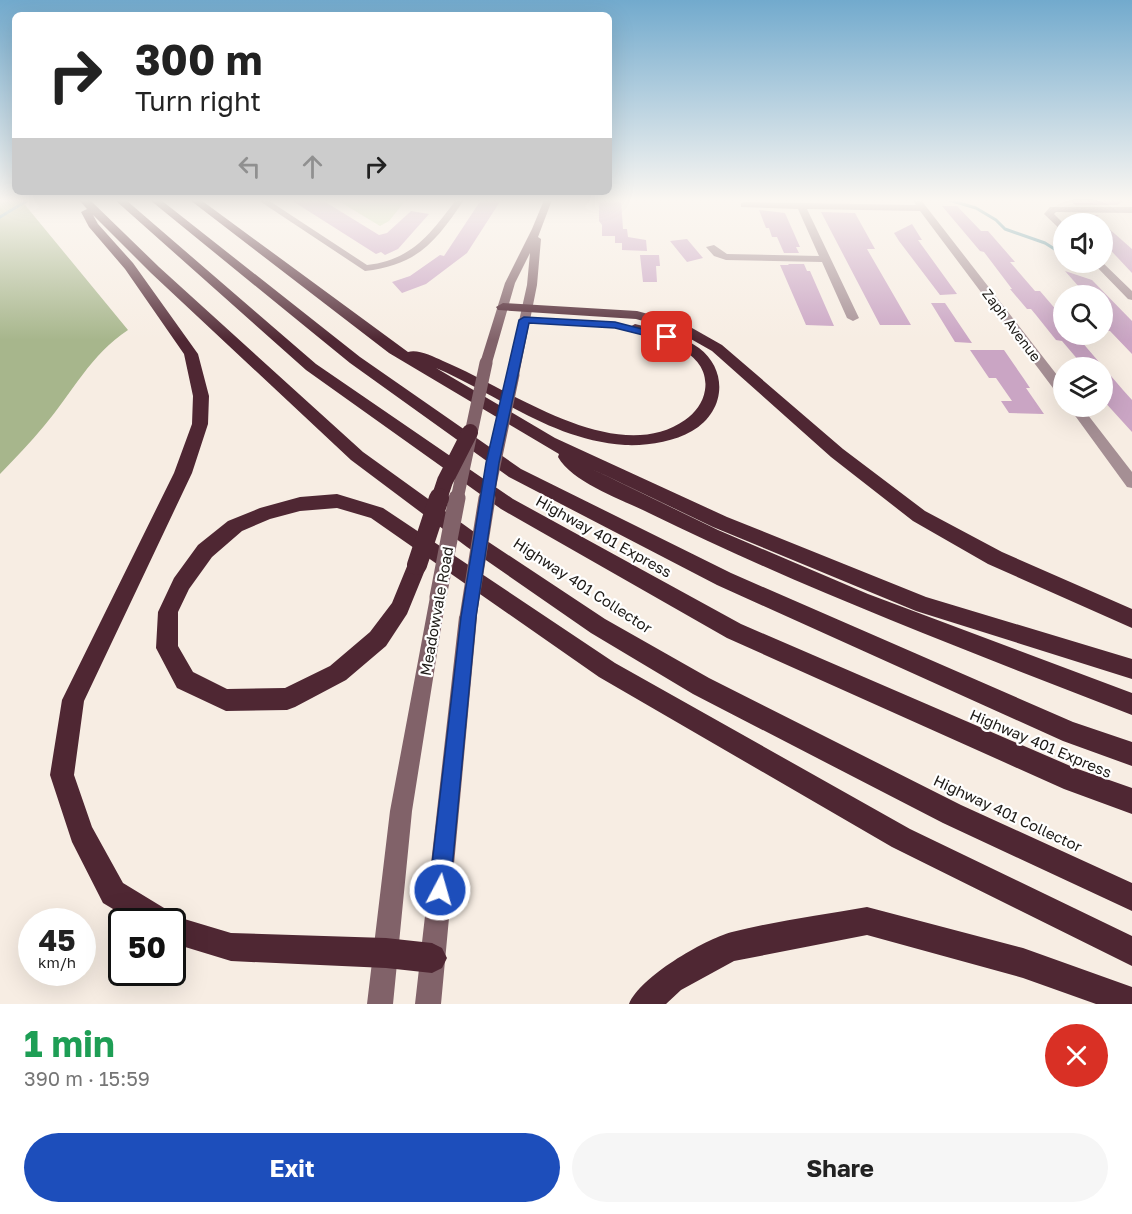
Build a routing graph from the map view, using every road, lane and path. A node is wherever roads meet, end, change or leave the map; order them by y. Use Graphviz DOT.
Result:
graph roads {
  1 [pos="112,247"];
  2 [pos="132,247"];
  3 [pos="174,247"];
  4 [pos="214,247"];
  5 [pos="257,247"];
  6 [pos="333,247"];
  7 [pos="423,247"];
  8 [pos="528,247"];
  9 [pos="535,247"];
  10 [pos="712,247"];
  11 [pos="820,247"];
  12 [pos="953,247"];
  13 [pos="826,259"];
  14 [pos="1107,273"];
  15 [pos="1132,297"];
  16 [pos="502,313"];
  17 [pos="526,314"];
  18 [pos="853,318"];
  19 [pos="394,350"];
  20 [pos="1053,379"];
  21 [pos="1082,417"];
  22 [pos="470,432"];
  23 [pos="549,442"];
  24 [pos="1132,483"];
  25 [pos="1132,619"];
  26 [pos="1132,669"];
  27 [pos="1132,704"];
  28 [pos="1132,754"];
  29 [pos="1132,801"];
  30 [pos="1126,893"];
  31 [pos="138,908"];
  32 [pos="186,933"];
  33 [pos="1132,951"];
  34 [pos="386,953"];
  35 [pos="432,958"];
  36 [pos="1132,1002"];
  37 [pos="380,1004"];
  38 [pos="428,1004"];
  39 [pos="644,1004"];
  1 -- 31 [label="highway"];
  2 -- 30 [label="highway, Highway 401 Collector"];
  3 -- 29 [label="highway, Highway 401 Express"];
  4 -- 28 [label="highway, Highway 401 Express"];
  5 -- 19 [label="highway"];
  6 -- 7 [label="street"];
  8 -- 16 [label="main road, Meadowvale Road"];
  9 -- 17 [label="main road, Meadowvale Road"];
  10 -- 13 [label="street"];
  11 -- 13 [label="street"];
  12 -- 20 [label="street, Zaph Avenue"];
  13 -- 18 [label="street"];
  14 -- 15 [label="street"];
  16 -- 17 [label="highway"];
  16 -- 22 [label="main road, Meadowvale Road, bridge"];
  17 -- 19 [label="highway"];
  17 -- 25 [label="highway"];
  17 -- 35 [label="main road, Meadowvale Road, bridge"];
  19 -- 23 [label="highway"];
  21 -- 24 [label="street"];
  22 -- 33 [label="highway, bridge"];
  22 -- 34 [label="main road, Meadowvale Road, bridge"];
  23 -- 26 [label="highway"];
  23 -- 27 [label="highway"];
  32 -- 34 [label="highway"];
  34 -- 35 [label="highway"];
  34 -- 37 [label="main road, Meadowvale Road"];
  35 -- 38 [label="main road, Meadowvale Road"];
  36 -- 39 [label="highway"];
}
